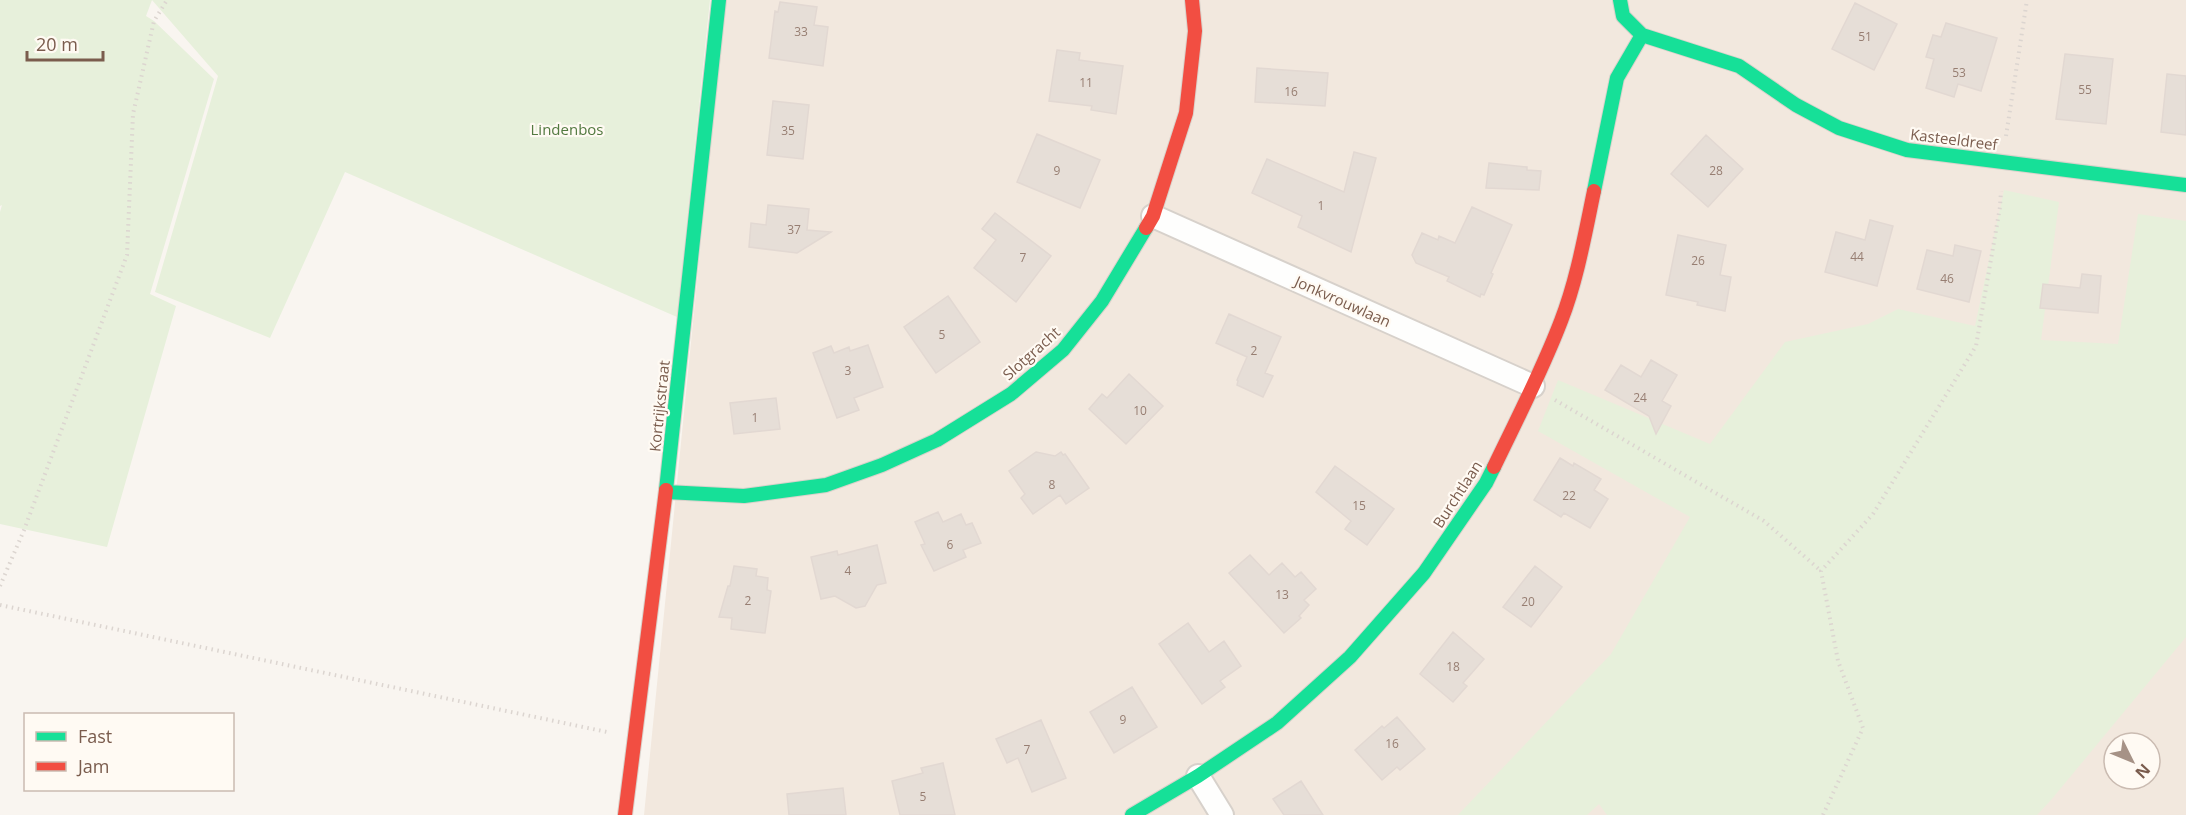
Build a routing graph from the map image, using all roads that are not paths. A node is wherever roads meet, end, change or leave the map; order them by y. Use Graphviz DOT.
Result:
graph roads {
  1 [pos="719,0"];
  2 [pos="1192,0"];
  3 [pos="1620,0"];
  4 [pos="1642,35"];
  5 [pos="2186,185"];
  6 [pos="1153,216"];
  7 [pos="1533,387"];
  8 [pos="666,492"];
  9 [pos="1198,776"];
  10 [pos="626,815"];
  11 [pos="1132,815"];
  12 [pos="1222,815"];
  1 -- 8 [label="street, Kortrijkstraat"];
  2 -- 6 [label="street, Slotgracht"];
  3 -- 4 [label="street"];
  4 -- 5 [label="street, Kasteeldreef"];
  4 -- 7 [label="street, Burchtlaan"];
  6 -- 7 [label="street, Jonkvrouwlaan"];
  6 -- 8 [label="street, Slotgracht"];
  7 -- 9 [label="street, Burchtlaan"];
  8 -- 10 [label="street, Kortrijkstraat"];
  9 -- 11 [label="street, Burchtlaan"];
  9 -- 12 [label="street"];
}
